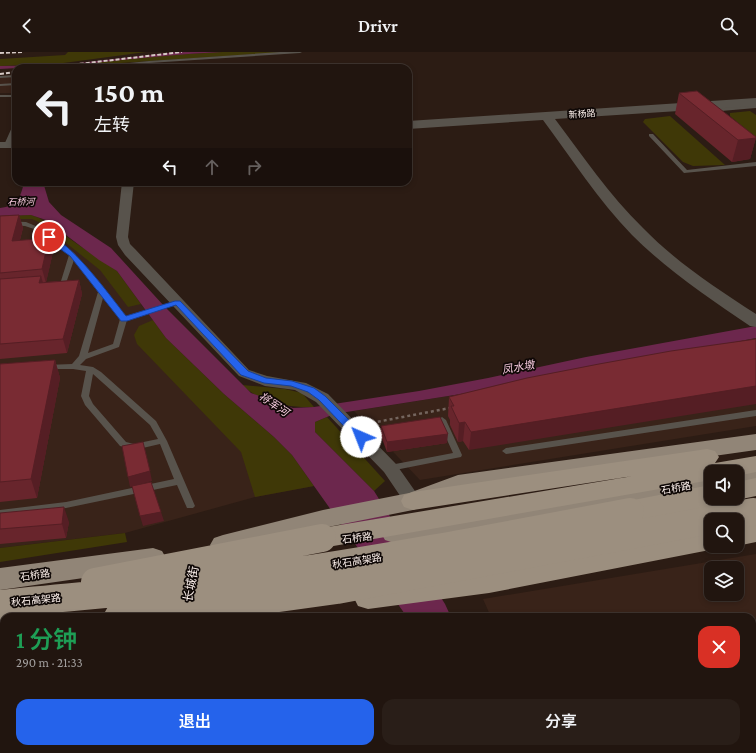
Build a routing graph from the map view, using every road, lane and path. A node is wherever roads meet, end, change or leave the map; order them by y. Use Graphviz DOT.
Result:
graph roads {
  1 [pos="300,52"];
  2 [pos="124,64"];
  3 [pos="12,76"];
  4 [pos="0,77"];
  5 [pos="12,84"];
  6 [pos="0,86"];
  7 [pos="0,96"];
  8 [pos="12,96"];
  9 [pos="756,102"];
  10 [pos="756,106"];
  11 [pos="547,116"];
  12 [pos="723,118"];
  13 [pos="412,124"];
  14 [pos="12,135"];
  15 [pos="651,135"];
  16 [pos="8,145"];
  17 [pos="756,164"];
  18 [pos="128,186"];
  19 [pos="0,223"];
  20 [pos="72,254"];
  21 [pos="50,287"];
  22 [pos="102,292"];
  23 [pos="178,302"];
  24 [pos="124,319"];
  25 [pos="756,322"];
  26 [pos="83,357"];
  27 [pos="74,366"];
  28 [pos="37,368"];
  29 [pos="90,369"];
  30 [pos="455,407"];
  31 [pos="756,413"];
  32 [pos="442,420"];
  33 [pos="349,425"];
  34 [pos="163,441"];
  35 [pos="756,442"];
  36 [pos="756,450"];
  37 [pos="506,451"];
  38 [pos="756,464"];
  39 [pos="390,468"];
  40 [pos="756,474"];
  41 [pos="744,476"];
  42 [pos="180,481"];
  43 [pos="704,483"];
  44 [pos="756,487"];
  45 [pos="744,490"];
  46 [pos="704,497"];
  47 [pos="423,500"];
  48 [pos="190,506"];
  49 [pos="756,511"];
  50 [pos="0,513"];
  51 [pos="756,522"];
  52 [pos="744,524"];
  53 [pos="325,530"];
  54 [pos="704,531"];
  55 [pos="756,532"];
  56 [pos="744,535"];
  57 [pos="704,542"];
  58 [pos="197,552"];
  59 [pos="0,580"];
  60 [pos="451,584"];
  61 [pos="376,597"];
  62 [pos="0,601"];
  63 [pos="0,604"];
  64 [pos="155,613"];
  65 [pos="185,613"];
  66 [pos="266,613"];
  1 -- 2 [label="lane"];
  3 -- 4 [label="lane"];
  5 -- 6 [label="lane"];
  7 -- 8 [label="lane"];
  9 -- 11 [label="street, 新杨路"];
  10 -- 12 [label="lane"];
  11 -- 13 [label="street, 新杨路"];
  11 -- 25 [label="street"];
  14 -- 16 [label="lane"];
  15 -- 17 [label="lane"];
  18 -- 23 [label="street"];
  19 -- 20 [label="lane"];
  20 -- 21 [label="lane"];
  20 -- 22 [label="lane"];
  22 -- 24 [label="lane"];
  22 -- 26 [label="lane"];
  23 -- 24 [label="lane"];
  23 -- 33 [label="street"];
  24 -- 26 [label="lane"];
  26 -- 27 [label="lane"];
  27 -- 28 [label="lane"];
  27 -- 29 [label="lane"];
  29 -- 34 [label="lane"];
  29 -- 34 [label="lane"];
  30 -- 33 [label="path"];
  31 -- 37 [label="lane"];
  32 -- 39 [label="lane"];
  33 -- 39 [label="street"];
  34 -- 42 [label="lane"];
  35 -- 47 [label="main road"];
  36 -- 47 [label="highway"];
  38 -- 62 [label="highway, bridge"];
  39 -- 47 [label="street"];
  40 -- 41 [label="main road"];
  42 -- 48 [label="lane"];
  42 -- 50 [label="lane"];
  43 -- 53 [label="main road, 石桥路"];
  44 -- 45 [label="highway"];
  46 -- 63 [label="highway, 秋石高架路, bridge"];
  47 -- 53 [label="main road"];
  49 -- 64 [label="highway, bridge"];
  51 -- 52 [label="main road"];
  53 -- 58 [label="main road, 石桥路"];
  54 -- 60 [label="main road"];
  55 -- 56 [label="highway"];
  57 -- 60 [label="highway"];
  58 -- 59 [label="main road, 石桥路"];
  58 -- 65 [label="street, 长城街"];
  60 -- 61 [label="highway"];
  61 -- 66 [label="main road"];
}
